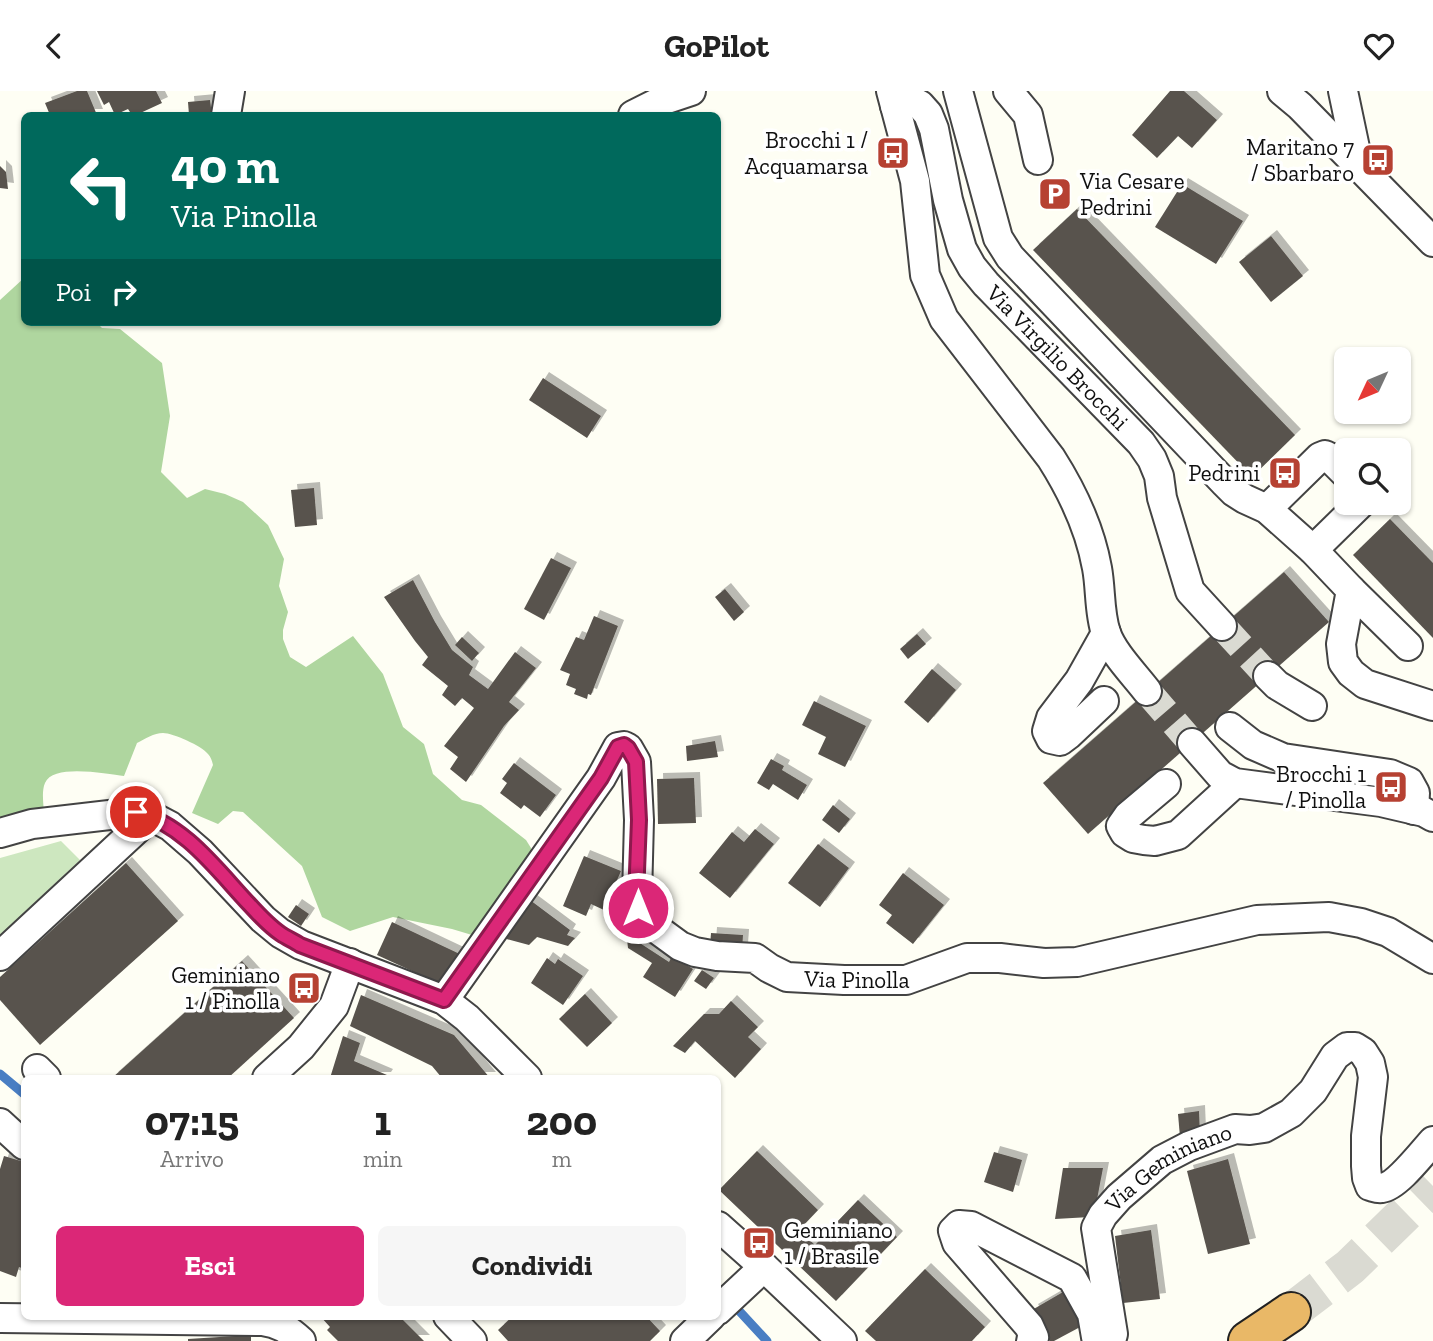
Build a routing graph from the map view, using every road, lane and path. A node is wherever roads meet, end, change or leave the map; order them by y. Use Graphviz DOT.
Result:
graph roads {
  1 [pos="230,91"];
  2 [pos="691,91"];
  3 [pos="958,91"];
  4 [pos="1008,91"];
  5 [pos="1343,91"];
  6 [pos="1293,96"];
  7 [pos="893,99"];
  8 [pos="226,112"];
  9 [pos="640,112"];
  10 [pos="1038,160"];
  11 [pos="1360,167"];
  12 [pos="1433,242"];
  13 [pos="1334,462"];
  14 [pos="1267,509"];
  15 [pos="1349,515"];
  16 [pos="1313,550"];
  17 [pos="1351,590"];
  18 [pos="1222,626"];
  19 [pos="1106,633"];
  20 [pos="1408,646"];
  21 [pos="1268,676"];
  22 [pos="1147,691"];
  23 [pos="1104,701"];
  24 [pos="1312,706"];
  25 [pos="1433,706"];
  26 [pos="1230,727"];
  27 [pos="1192,743"];
  28 [pos="1235,783"];
  29 [pos="1166,784"];
  30 [pos="1423,814"];
  31 [pos="151,816"];
  32 [pos="0,833"];
  33 [pos="0,956"];
  34 [pos="1433,959"];
  35 [pos="350,963"];
  36 [pos="444,1000"];
  37 [pos="270,1075"];
  38 [pos="524,1075"];
  39 [pos="0,1123"];
  40 [pos="1433,1141"];
  41 [pos="21,1142"];
  42 [pos="721,1229"];
  43 [pos="764,1267"];
  44 [pos="721,1307"];
  45 [pos="1292,1312"];
  46 [pos="0,1318"];
  47 [pos="21,1318"];
  48 [pos="175,1320"];
  49 [pos="301,1341"];
  50 [pos="842,1341"];
  51 [pos="1031,1341"];
  52 [pos="1098,1341"];
  53 [pos="1111,1341"];
  54 [pos="1248,1341"];
  1 -- 8 [label="street"];
  2 -- 9 [label="street"];
  3 -- 14 [label="street"];
  4 -- 10 [label="street"];
  5 -- 11 [label="street"];
  6 -- 11 [label="street"];
  7 -- 18 [label="street, Via Virgilio Brocchi"];
  7 -- 19 [label="street, Via Virgilio Brocchi"];
  11 -- 12 [label="street"];
  13 -- 14 [label="street"];
  14 -- 16 [label="street"];
  15 -- 16 [label="street"];
  16 -- 17 [label="street"];
  17 -- 20 [label="street"];
  17 -- 25 [label="street"];
  19 -- 22 [label="street, Via Virgilio Brocchi"];
  19 -- 23 [label="street"];
  21 -- 24 [label="street"];
  26 -- 30 [label="street"];
  27 -- 28 [label="street"];
  28 -- 29 [label="street"];
  28 -- 30 [label="street"];
  31 -- 32 [label="street"];
  31 -- 33 [label="street"];
  31 -- 35 [label="street"];
  34 -- 36 [label="street, Via Pinolla"];
  35 -- 36 [label="street"];
  35 -- 37 [label="street"];
  36 -- 38 [label="street"];
  39 -- 41 [label="street"];
  40 -- 53 [label="street, Via Geminiano"];
  42 -- 43 [label="street"];
  43 -- 44 [label="street"];
  43 -- 50 [label="street"];
  45 -- 54 [label="highway"];
  46 -- 47 [label="street"];
  48 -- 49 [label="street"];
  51 -- 52 [label="street"];
}
